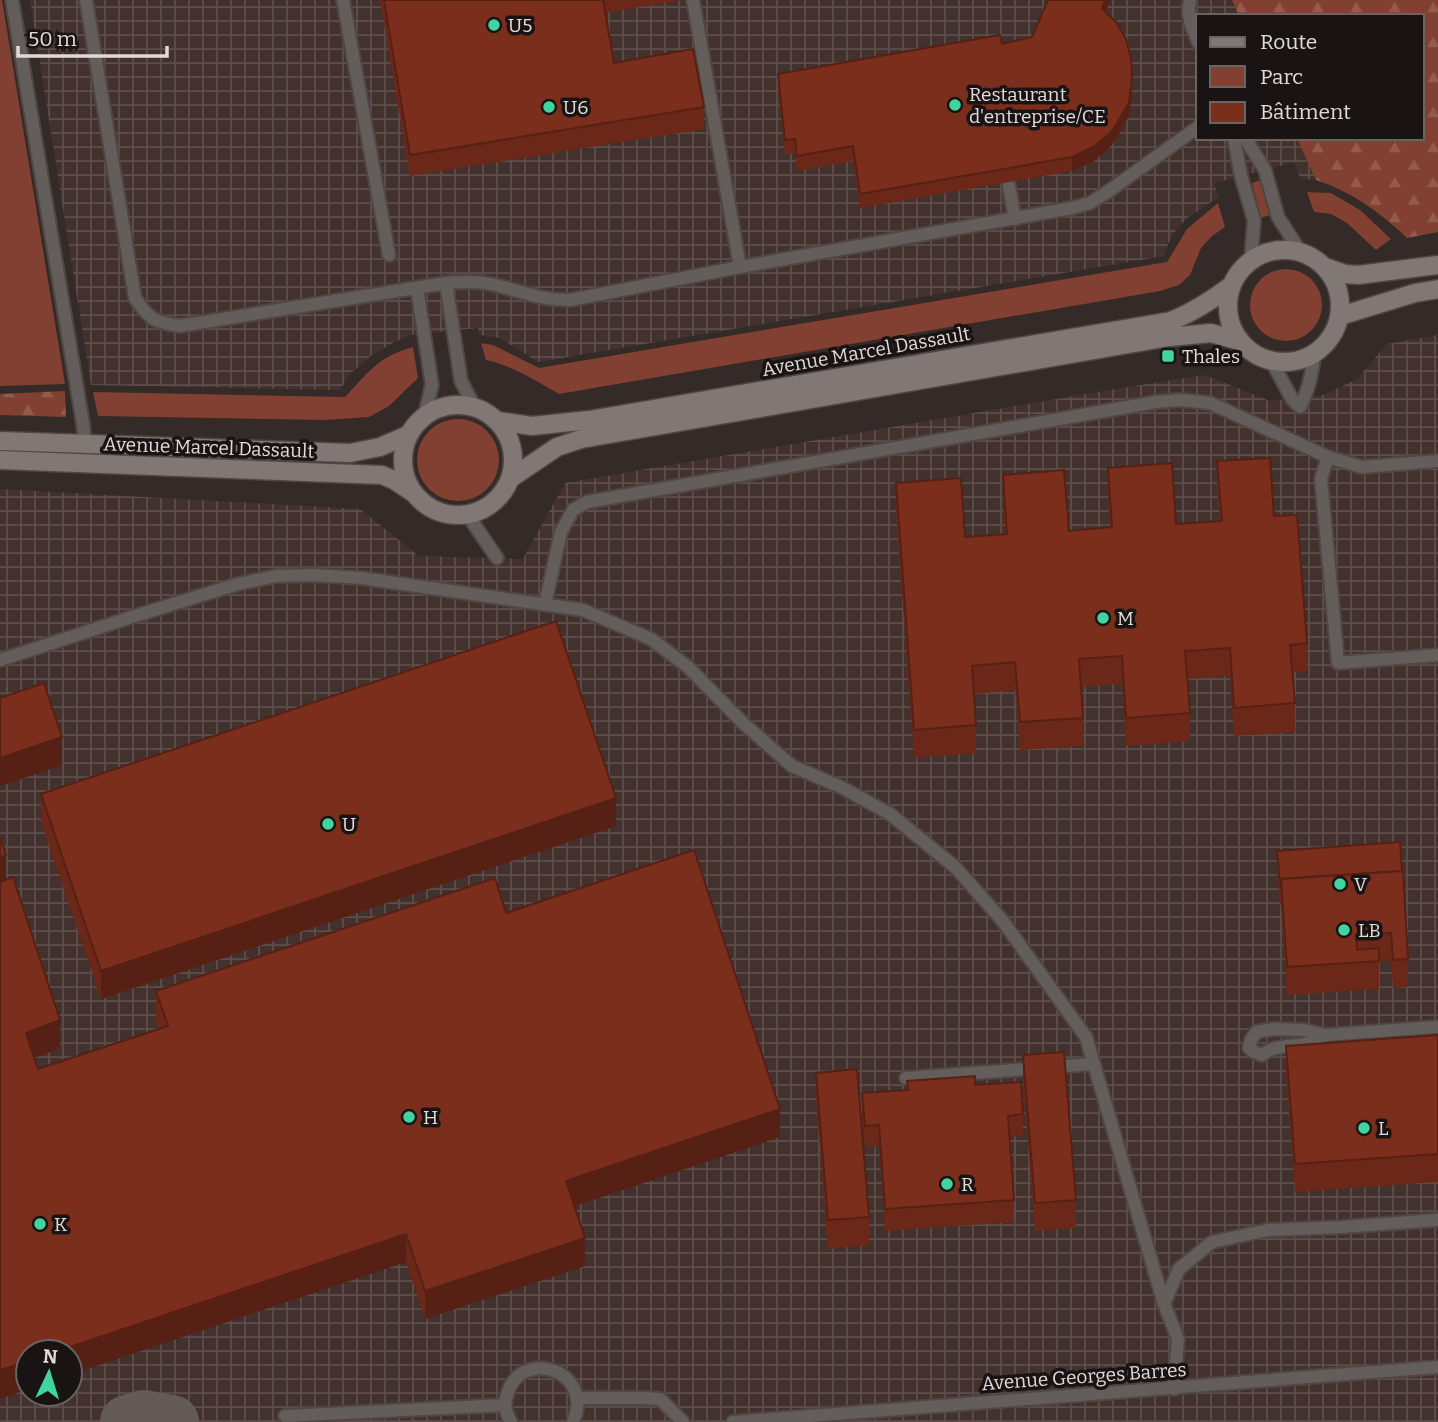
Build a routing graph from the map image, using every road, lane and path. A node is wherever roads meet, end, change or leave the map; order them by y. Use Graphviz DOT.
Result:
graph roads {
  1 [pos="12,0"];
  2 [pos="86,0"];
  3 [pos="343,0"];
  4 [pos="693,0"];
  5 [pos="1189,0"];
  6 [pos="1196,37"];
  7 [pos="1196,128"];
  8 [pos="1234,140"];
  9 [pos="1246,140"];
  10 [pos="1009,186"];
  11 [pos="1015,219"];
  12 [pos="1300,251"];
  13 [pos="389,255"];
  14 [pos="1251,260"];
  15 [pos="1438,265"];
  16 [pos="740,267"];
  17 [pos="1325,267"];
  18 [pos="446,284"];
  19 [pos="1231,285"];
  20 [pos="417,288"];
  21 [pos="1438,289"];
  22 [pos="1340,316"];
  23 [pos="1240,341"];
  24 [pos="1314,354"];
  25 [pos="1271,360"];
  26 [pos="474,406"];
  27 [pos="425,414"];
  28 [pos="498,421"];
  29 [pos="408,435"];
  30 [pos="0,441"];
  31 [pos="85,444"];
  32 [pos="1328,457"];
  33 [pos="0,460"];
  34 [pos="1438,461"];
  35 [pos="511,478"];
  36 [pos="412,492"];
  37 [pos="467,514"];
  38 [pos="497,558"];
  39 [pos="545,604"];
  40 [pos="1438,655"];
  41 [pos="0,660"];
  42 [pos="1438,1027"];
  43 [pos="1325,1035"];
  44 [pos="1094,1063"];
  45 [pos="906,1078"];
  46 [pos="1438,1220"];
  47 [pos="1164,1304"];
  48 [pos="1438,1367"];
  49 [pos="1174,1389"];
  50 [pos="578,1398"];
  51 [pos="505,1405"];
  52 [pos="285,1416"];
  53 [pos="415,1416"];
  54 [pos="510,1422"];
  55 [pos="573,1422"];
  56 [pos="683,1422"];
  57 [pos="733,1422"];
  1 -- 31 [label="lane"];
  2 -- 20 [label="lane"];
  3 -- 13 [label="lane"];
  4 -- 16 [label="lane"];
  5 -- 6 [label="lane"];
  7 -- 11 [label="lane"];
  8 -- 14 [label="lane"];
  9 -- 12 [label="lane"];
  10 -- 11 [label="lane"];
  11 -- 16 [label="lane"];
  12 -- 14 [label="main road"];
  12 -- 17 [label="main road"];
  14 -- 19 [label="main road"];
  15 -- 17 [label="main road"];
  16 -- 18 [label="lane"];
  17 -- 22 [label="main road"];
  18 -- 20 [label="lane"];
  18 -- 26 [label="lane"];
  19 -- 23 [label="main road"];
  19 -- 28 [label="main road, Avenue Marcel Dassault"];
  20 -- 27 [label="lane"];
  21 -- 22 [label="main road"];
  22 -- 24 [label="main road"];
  23 -- 25 [label="main road"];
  23 -- 35 [label="main road, Avenue Marcel Dassault"];
  24 -- 25 [label="main road"];
  24 -- 25 [label="lane"];
  26 -- 27 [label="main road"];
  26 -- 28 [label="main road"];
  27 -- 29 [label="main road"];
  28 -- 35 [label="main road"];
  29 -- 31 [label="main road, Avenue Marcel Dassault"];
  29 -- 36 [label="main road"];
  30 -- 31 [label="main road, Avenue Marcel Dassault"];
  32 -- 34 [label="lane"];
  32 -- 39 [label="lane"];
  32 -- 40 [label="lane"];
  33 -- 36 [label="main road, Avenue Marcel Dassault"];
  35 -- 37 [label="main road"];
  36 -- 37 [label="main road"];
  37 -- 38 [label="lane"];
  39 -- 41 [label="lane"];
  39 -- 44 [label="lane"];
  42 -- 43 [label="lane"];
  43 -- 43 [label="lane"];
  44 -- 45 [label="lane"];
  44 -- 47 [label="lane"];
  46 -- 47 [label="lane"];
  47 -- 49 [label="lane"];
  48 -- 49 [label="lane, Avenue Georges Barres"];
  49 -- 57 [label="lane, Avenue Georges Barres"];
  50 -- 51 [label="lane"];
  50 -- 55 [label="lane"];
  50 -- 56 [label="lane"];
  51 -- 53 [label="lane"];
  51 -- 54 [label="lane"];
  52 -- 53 [label="lane"];
}
